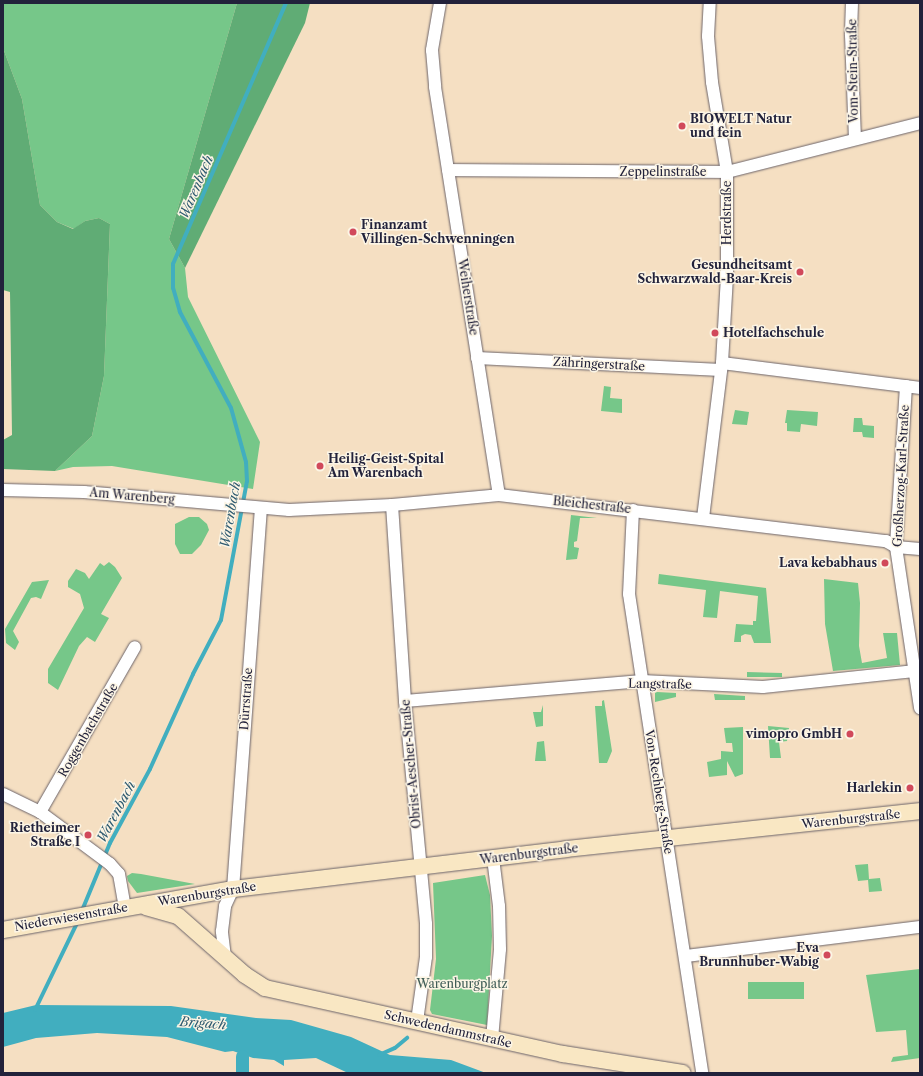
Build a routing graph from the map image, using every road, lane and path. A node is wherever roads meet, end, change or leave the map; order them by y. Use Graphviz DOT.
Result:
graph roads {
  1 [pos="440,3"];
  2 [pos="710,3"];
  3 [pos="852,3"];
  4 [pos="920,123"];
  5 [pos="855,138"];
  6 [pos="448,170"];
  7 [pos="727,172"];
  8 [pos="477,358"];
  9 [pos="721,366"];
  10 [pos="906,386"];
  11 [pos="920,388"];
  12 [pos="3,490"];
  13 [pos="499,495"];
  14 [pos="392,505"];
  15 [pos="256,509"];
  16 [pos="634,510"];
  17 [pos="703,518"];
  18 [pos="896,547"];
  19 [pos="920,550"];
  20 [pos="135,647"];
  21 [pos="914,670"];
  22 [pos="642,681"];
  23 [pos="405,701"];
  24 [pos="920,708"];
  25 [pos="3,794"];
  26 [pos="920,811"];
  27 [pos="40,812"];
  28 [pos="665,839"];
  29 [pos="493,858"];
  30 [pos="421,868"];
  31 [pos="233,889"];
  32 [pos="132,906"];
  33 [pos="920,927"];
  34 [pos="3,930"];
  35 [pos="686,956"];
  36 [pos="225,957"];
  37 [pos="417,1021"];
  38 [pos="492,1039"];
  39 [pos="683,1073"];
  40 [pos="702,1073"];
  1 -- 6 [label="street, Weiherstraße"];
  2 -- 7 [label="street, Herdstraße"];
  3 -- 5 [label="street, Vom-Stein-Straße"];
  4 -- 5 [label="street, Zeppelinstraße"];
  5 -- 7 [label="street, Zeppelinstraße"];
  6 -- 7 [label="street, Zeppelinstraße"];
  6 -- 8 [label="street, Weiherstraße"];
  7 -- 9 [label="street, Herdstraße"];
  8 -- 9 [label="street, Zähringerstraße"];
  8 -- 13 [label="street, Weiherstraße"];
  9 -- 10 [label="street, Zähringerstraße"];
  9 -- 17 [label="street, Herdstraße"];
  10 -- 11 [label="street, Zähringerstraße"];
  10 -- 18 [label="street, Großherzog-Karl-Straße"];
  12 -- 15 [label="street, Am Warenberg"];
  13 -- 14 [label="street, Bleichestraße"];
  13 -- 16 [label="street, Bleichestraße"];
  14 -- 15 [label="street, Bleichestraße"];
  14 -- 23 [label="street, Obrist-Aescher-Straße"];
  15 -- 31 [label="street, Dürrstraße"];
  16 -- 17 [label="street, Bleichestraße"];
  16 -- 22 [label="street, Von-Rechberg-Straße"];
  17 -- 18 [label="street, Bleichestraße"];
  18 -- 19 [label="street, Bleichestraße"];
  18 -- 21 [label="street, Großherzog-Karl-Straße"];
  20 -- 27 [label="street, Roggenbachstraße"];
  21 -- 22 [label="street, Langstraße"];
  21 -- 24 [label="street, Großherzog-Karl-Straße"];
  22 -- 23 [label="street, Langstraße"];
  22 -- 28 [label="street, Von-Rechberg-Straße"];
  23 -- 30 [label="street, Obrist-Aescher-Straße"];
  25 -- 27 [label="street"];
  26 -- 28 [label="street, Warenburgstraße"];
  27 -- 32 [label="street"];
  28 -- 29 [label="street, Warenburgstraße"];
  28 -- 35 [label="street, Von-Rechberg-Straße"];
  29 -- 30 [label="street, Warenburgstraße"];
  29 -- 38 [label="street"];
  30 -- 31 [label="street, Warenburgstraße"];
  30 -- 37 [label="street, Obrist-Aescher-Straße"];
  31 -- 32 [label="street, Warenburgstraße"];
  31 -- 36 [label="street"];
  32 -- 34 [label="street, Niederwiesenstraße"];
  32 -- 36 [label="street, Schwedendammstraße"];
  33 -- 35 [label="street"];
  35 -- 40 [label="street, Von-Rechberg-Straße"];
  36 -- 37 [label="street, Schwedendammstraße"];
  37 -- 38 [label="street, Schwedendammstraße"];
  38 -- 39 [label="street, Schwedendammstraße"];
}
